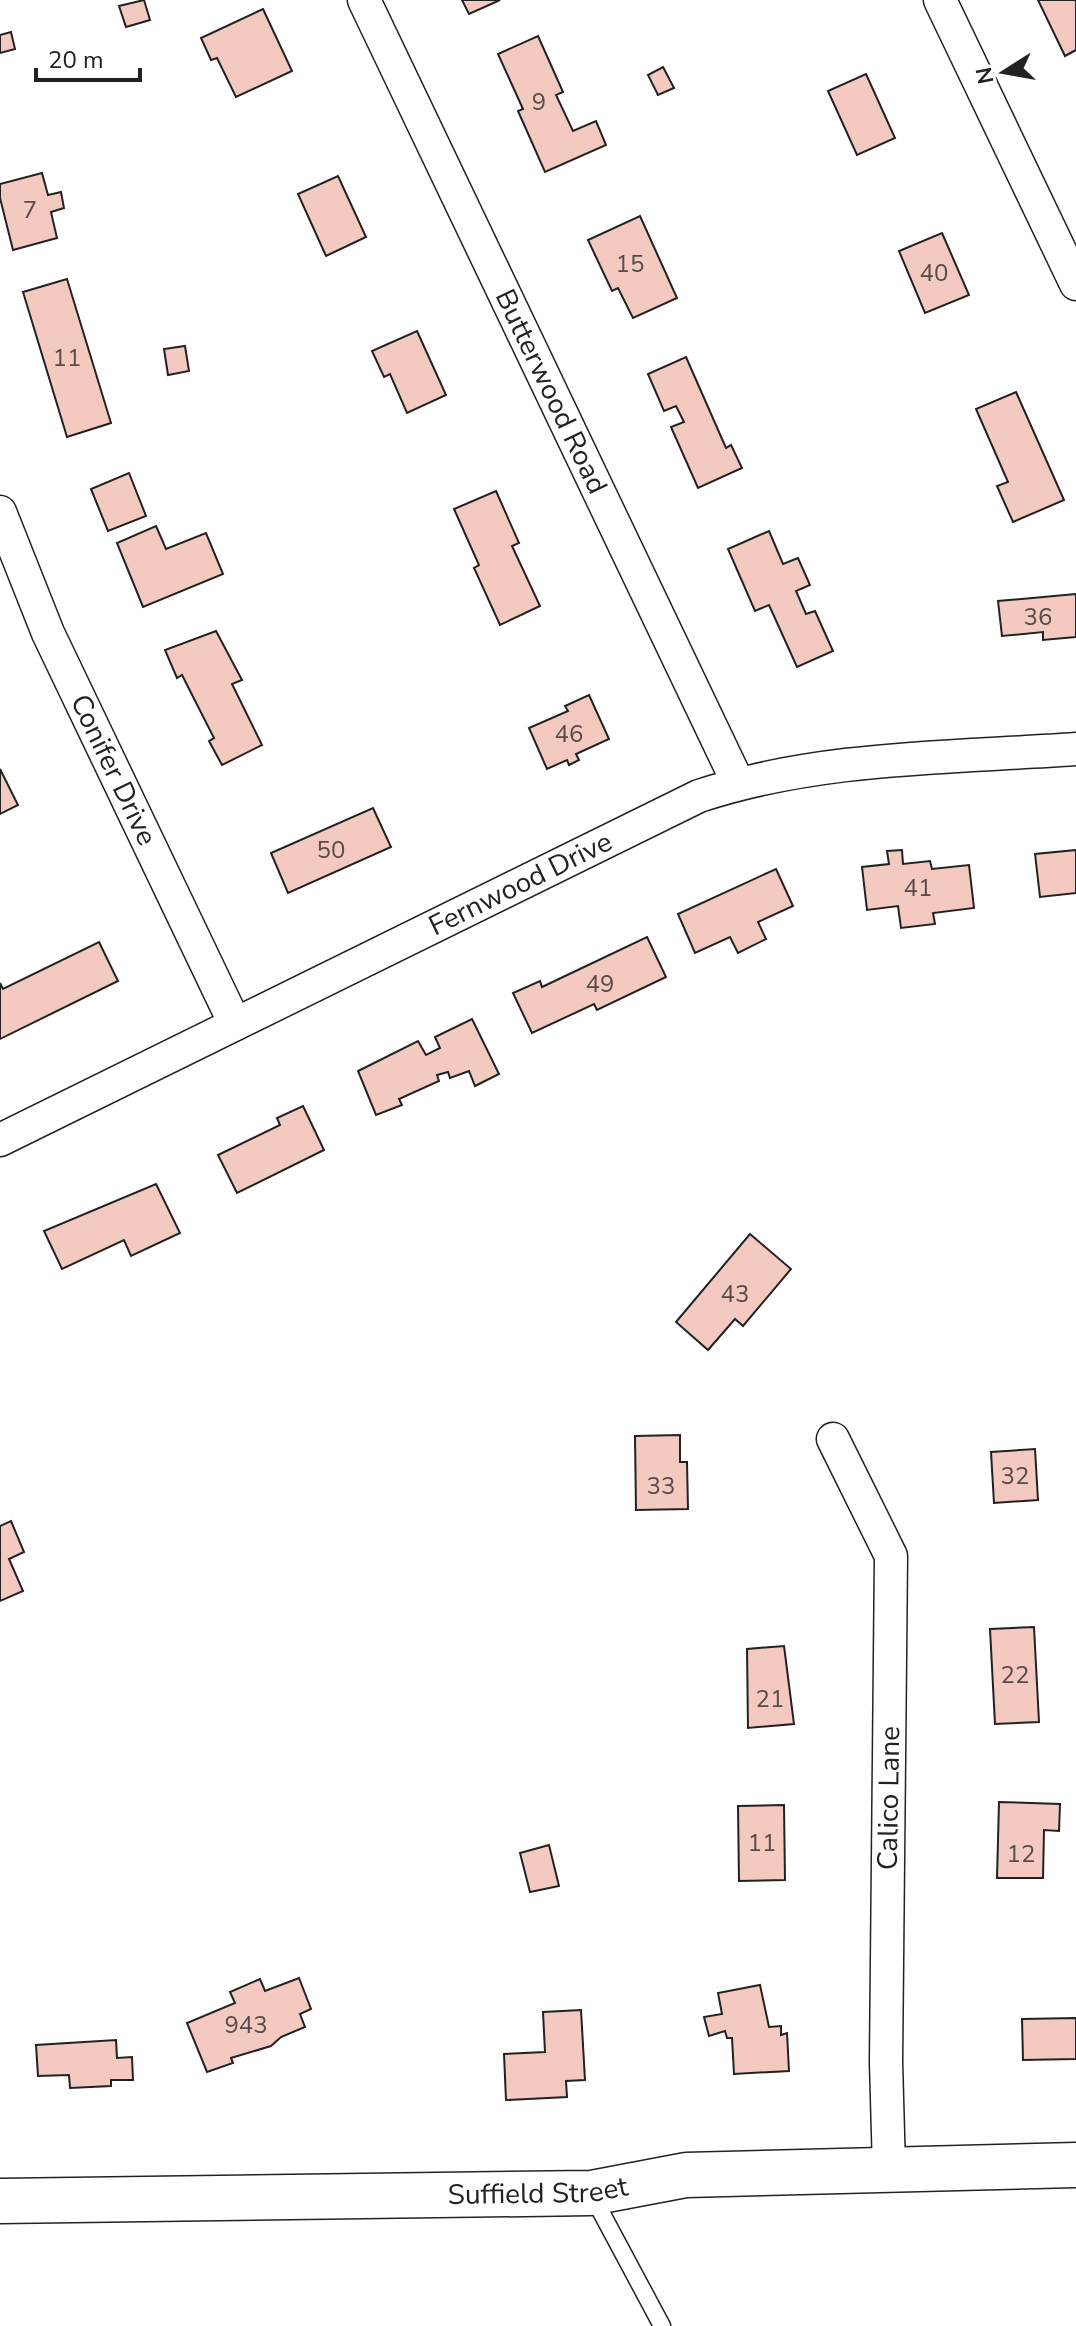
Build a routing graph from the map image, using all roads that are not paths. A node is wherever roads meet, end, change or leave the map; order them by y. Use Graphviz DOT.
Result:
graph roads {
  1 [pos="364,0"];
  2 [pos="940,0"];
  3 [pos="1076,284"];
  4 [pos="0,512"];
  5 [pos="1076,749"];
  6 [pos="738,783"];
  7 [pos="235,1024"];
  8 [pos="0,1140"];
  9 [pos="833,1439"];
  10 [pos="1076,2165"];
  11 [pos="889,2170"];
  12 [pos="591,2193"];
  13 [pos="0,2201"];
  14 [pos="662,2326"];
  1 -- 6 [label="street, Butterwood Road"];
  2 -- 3 [label="street"];
  4 -- 7 [label="street, Conifer Drive"];
  5 -- 6 [label="street, Fernwood Drive"];
  6 -- 7 [label="street, Fernwood Drive"];
  7 -- 8 [label="street, Fernwood Drive"];
  9 -- 11 [label="street, Calico Lane"];
  10 -- 11 [label="main road, Suffield Street"];
  11 -- 12 [label="main road, Suffield Street"];
  12 -- 13 [label="main road, Suffield Street"];
  12 -- 14 [label="lane"];
}
